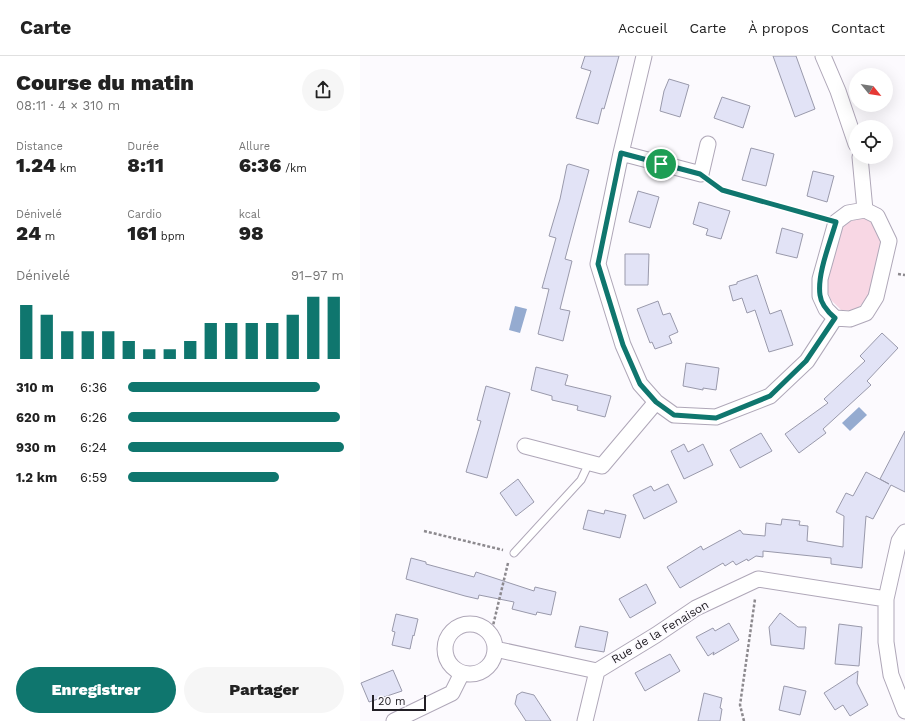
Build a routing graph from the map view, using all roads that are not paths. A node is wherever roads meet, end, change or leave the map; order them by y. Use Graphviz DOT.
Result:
graph roads {
  1 [pos="644,56"];
  2 [pos="823,56"];
  3 [pos="849,124"];
  4 [pos="708,144"];
  5 [pos="621,153"];
  6 [pos="861,164"];
  7 [pos="865,210"];
  8 [pos="835,318"];
  9 [pos="656,402"];
  10 [pos="525,446"];
  11 [pos="589,462"];
  12 [pos="905,532"];
  13 [pos="514,553"];
  14 [pos="886,599"];
  15 [pos="495,649"];
  16 [pos="597,671"];
  17 [pos="462,673"];
  18 [pos="905,711"];
  19 [pos="394,721"];
  20 [pos="585,721"];
  1 -- 5 [label="street"];
  2 -- 3 [label="street"];
  4 -- 5 [label="street"];
  5 -- 9 [label="street"];
  6 -- 7 [label="street"];
  7 -- 8 [label="street"];
  7 -- 8 [label="street"];
  8 -- 9 [label="street"];
  9 -- 11 [label="street"];
  10 -- 11 [label="street"];
  11 -- 13 [label="lane"];
  12 -- 14 [label="street"];
  14 -- 16 [label="street, Rue de la Fenaison"];
  14 -- 18 [label="street"];
  15 -- 16 [label="street"];
  15 -- 17 [label="street"];
  15 -- 17 [label="street"];
  16 -- 20 [label="street"];
  17 -- 19 [label="street"];
}
